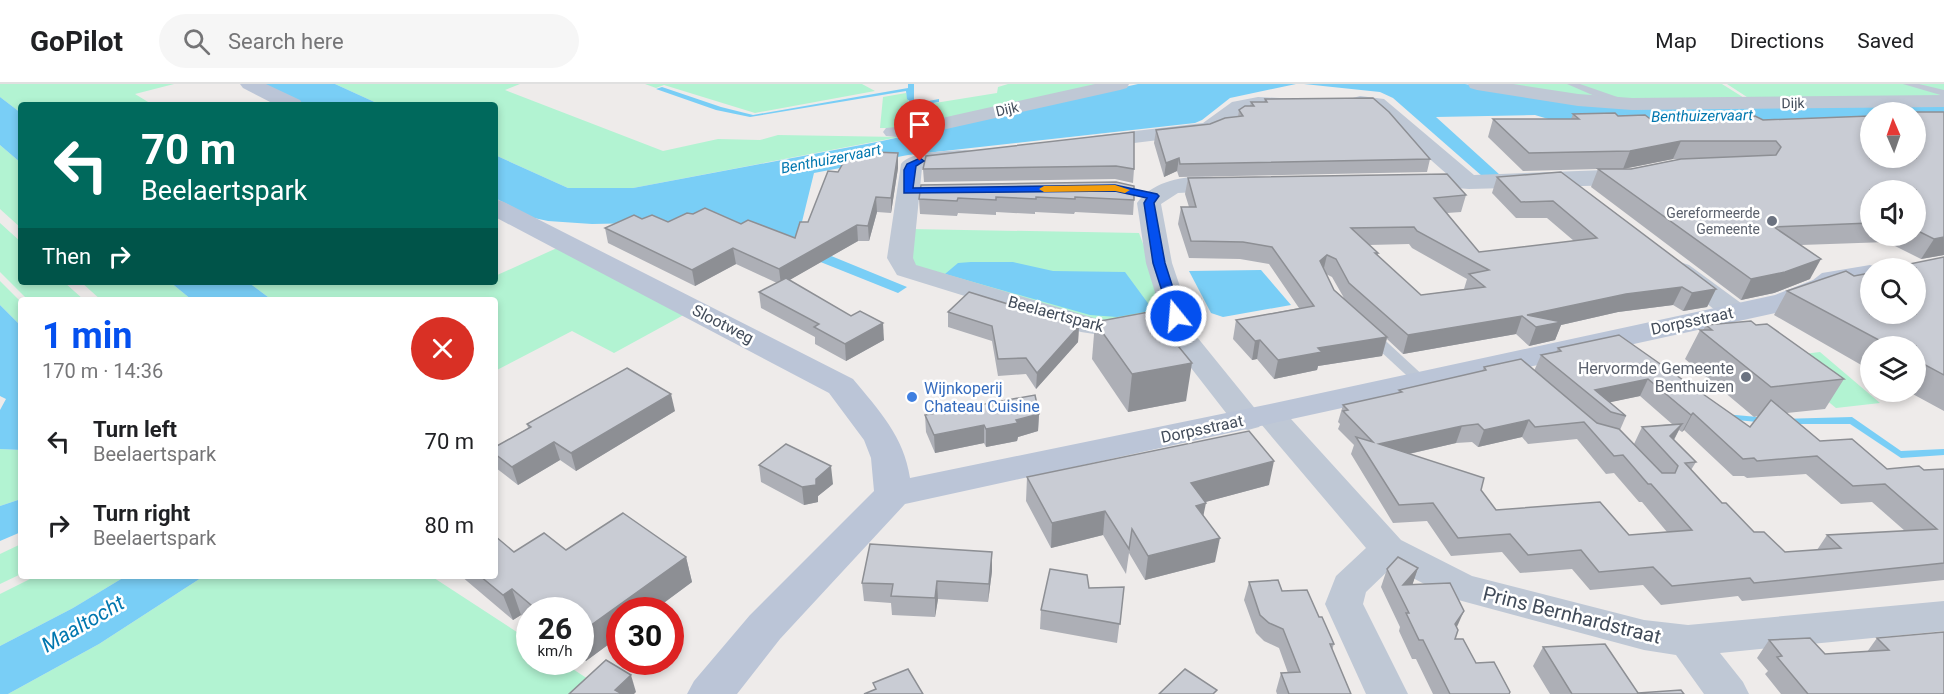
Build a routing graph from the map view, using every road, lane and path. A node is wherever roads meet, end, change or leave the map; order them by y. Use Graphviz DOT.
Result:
graph roads {
  1 [pos="250,84"];
  2 [pos="1120,84"];
  3 [pos="1477,84"];
  4 [pos="1572,84"];
  5 [pos="1908,84"];
  6 [pos="1944,93"];
  7 [pos="1944,101"];
  8 [pos="286,102"];
  9 [pos="1312,102"];
  10 [pos="1344,102"];
  11 [pos="1641,104"];
  12 [pos="893,132"];
  13 [pos="1074,144"];
  14 [pos="979,154"];
  15 [pos="1654,172"];
  16 [pos="1563,180"];
  17 [pos="1469,182"];
  18 [pos="1433,183"];
  19 [pos="1244,185"];
  20 [pos="1590,201"];
  21 [pos="498,209"];
  22 [pos="1663,256"];
  23 [pos="1860,275"];
  24 [pos="1735,312"];
  25 [pos="1363,327"];
  26 [pos="1183,339"];
  27 [pos="1422,381"];
  28 [pos="1259,417"];
  29 [pos="893,494"];
  30 [pos="1388,549"];
  31 [pos="1944,616"];
  32 [pos="1688,641"];
  33 [pos="710,694"];
  34 [pos="1387,694"];
  35 [pos="1728,694"];
  1 -- 8 [label="street"];
  2 -- 12 [label="street, Dijk"];
  3 -- 11 [label="street, Dijk"];
  4 -- 11 [label="lane, Dijk"];
  5 -- 6 [label="lane"];
  7 -- 11 [label="street, Dijk"];
  9 -- 13 [label="street"];
  10 -- 17 [label="street"];
  14 -- 26 [label="street, Beelaertspark"];
  15 -- 16 [label="street"];
  16 -- 17 [label="street"];
  16 -- 20 [label="street"];
  17 -- 18 [label="street"];
  19 -- 26 [label="street"];
  21 -- 29 [label="street, Slootweg"];
  22 -- 24 [label="street"];
  23 -- 24 [label="street, Dorpsstraat"];
  24 -- 27 [label="street, Dorpsstraat"];
  25 -- 27 [label="lane"];
  26 -- 28 [label="street, Prins Bernhardstraat"];
  27 -- 28 [label="street, Dorpsstraat"];
  28 -- 29 [label="street, Dorpsstraat"];
  28 -- 30 [label="street, Prins Bernhardstraat"];
  29 -- 33 [label="street"];
  30 -- 32 [label="street, Prins Bernhardstraat"];
  30 -- 34 [label="street"];
  31 -- 32 [label="street, Prins Bernhardstraat"];
  32 -- 35 [label="street"];
}
